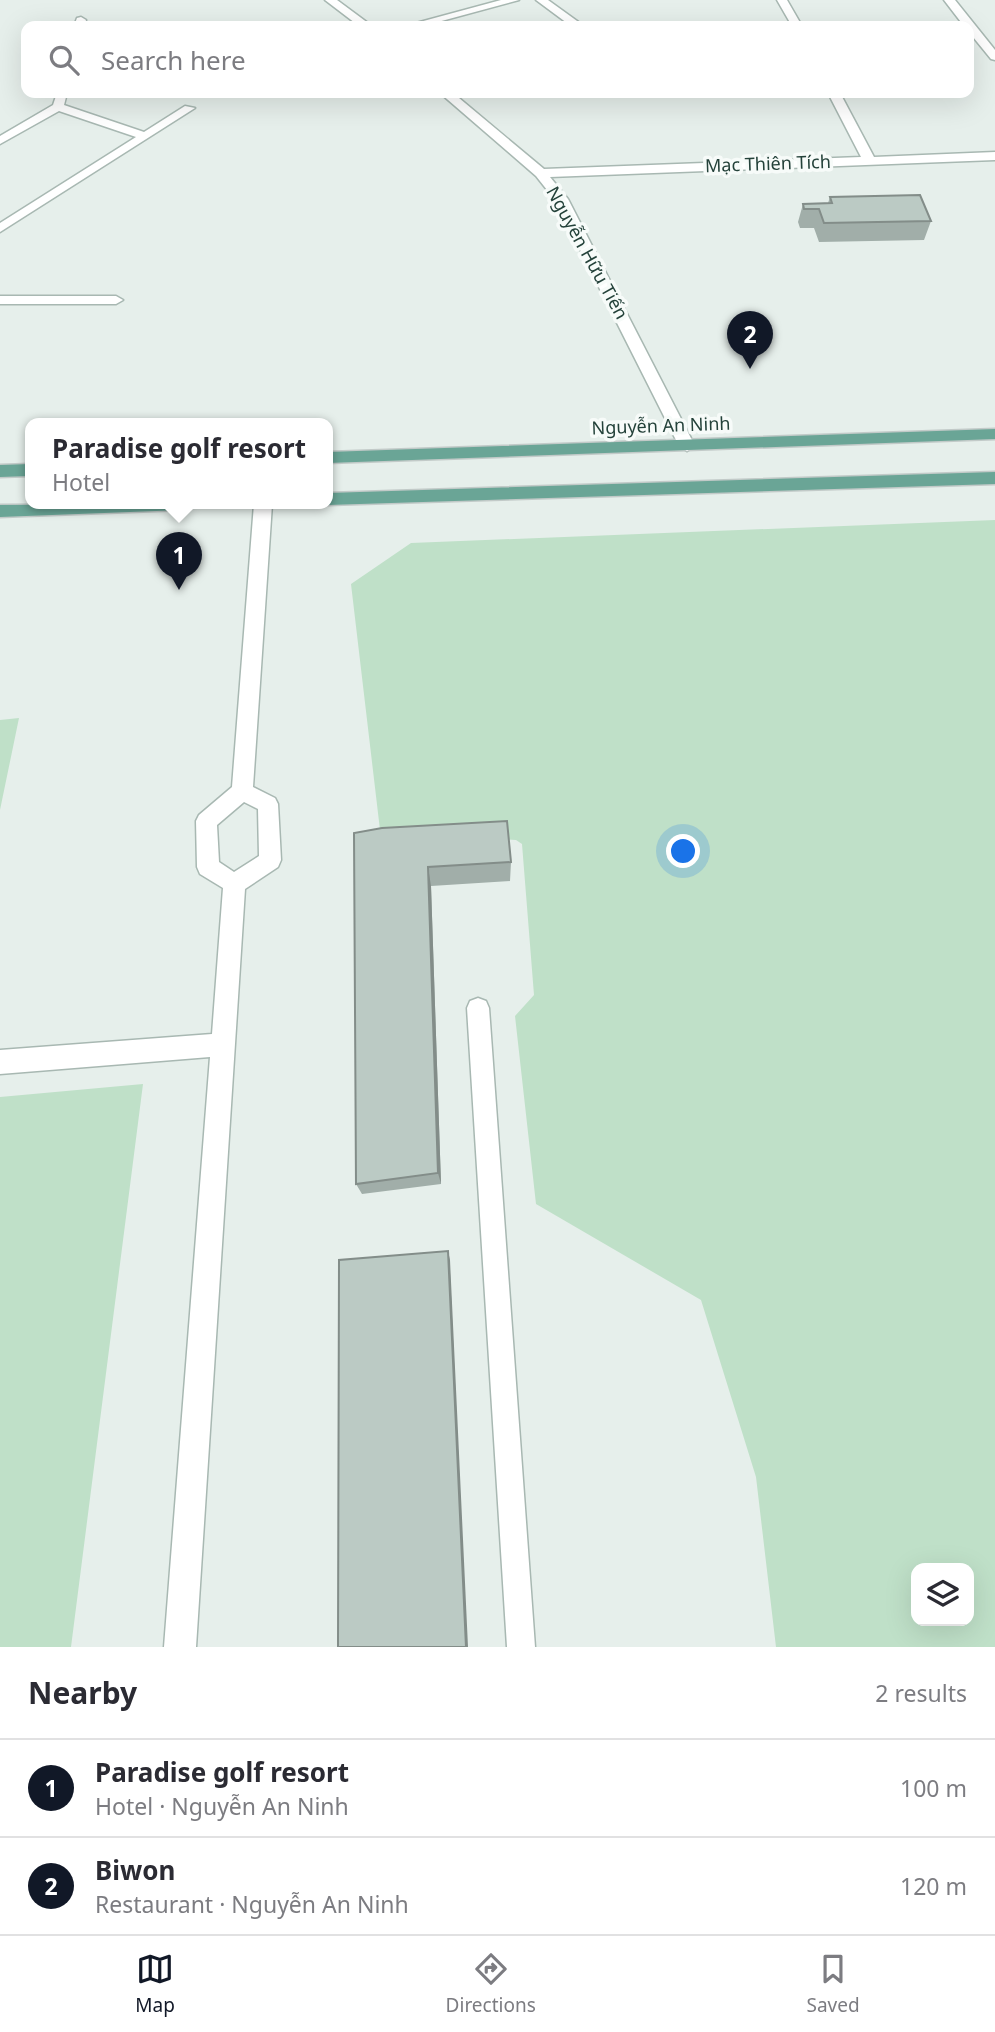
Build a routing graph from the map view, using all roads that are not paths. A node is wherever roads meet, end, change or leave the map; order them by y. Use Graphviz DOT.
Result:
graph roads {
  1 [pos="330,0"];
  2 [pos="513,0"];
  3 [pos="541,0"];
  4 [pos="782,0"];
  5 [pos="949,0"];
  6 [pos="359,21"];
  7 [pos="431,21"];
  8 [pos="571,21"];
  9 [pos="794,21"];
  10 [pos="966,21"];
  11 [pos="974,31"];
  12 [pos="995,57"];
  13 [pos="61,98"];
  14 [pos="452,98"];
  15 [pos="837,98"];
  16 [pos="58,107"];
  17 [pos="190,108"];
  18 [pos="145,136"];
  19 [pos="0,141"];
  20 [pos="995,156"];
  21 [pos="869,160"];
  22 [pos="541,173"];
  23 [pos="0,228"];
  24 [pos="0,300"];
  25 [pos="116,300"];
  26 [pos="995,434"];
  27 [pos="687,446"];
  28 [pos="333,458"];
  29 [pos="25,470"];
  30 [pos="0,471"];
  31 [pos="995,478"];
  32 [pos="333,499"];
  33 [pos="52,509"];
  34 [pos="263,509"];
  35 [pos="0,511"];
  36 [pos="242,791"];
  37 [pos="234,884"];
  38 [pos="478,1008"];
  39 [pos="222,1045"];
  40 [pos="0,1062"];
  41 [pos="180,1647"];
  42 [pos="521,1647"];
  1 -- 6 [label="street"];
  2 -- 7 [label="street"];
  3 -- 8 [label="street"];
  4 -- 9 [label="street"];
  5 -- 10 [label="street"];
  11 -- 12 [label="street"];
  13 -- 16 [label="lane"];
  14 -- 22 [label="street, Nguyễn Hữu Tiến"];
  15 -- 21 [label="street"];
  16 -- 18 [label="lane"];
  16 -- 19 [label="lane"];
  17 -- 18 [label="lane"];
  18 -- 23 [label="lane"];
  20 -- 21 [label="street, Mạc Thiên Tích"];
  21 -- 22 [label="street, Mạc Thiên Tích"];
  22 -- 27 [label="street, Nguyễn Hữu Tiến"];
  24 -- 25 [label="lane"];
  26 -- 27 [label="main road, Nguyễn An Ninh"];
  27 -- 28 [label="main road, Nguyễn An Ninh"];
  29 -- 30 [label="main road"];
  31 -- 32 [label="main road"];
  33 -- 35 [label="main road"];
  34 -- 36 [label="street"];
  36 -- 37 [label="street"];
  36 -- 37 [label="street"];
  37 -- 39 [label="street"];
  38 -- 42 [label="lane"];
  39 -- 40 [label="street"];
  39 -- 41 [label="street"];
}
